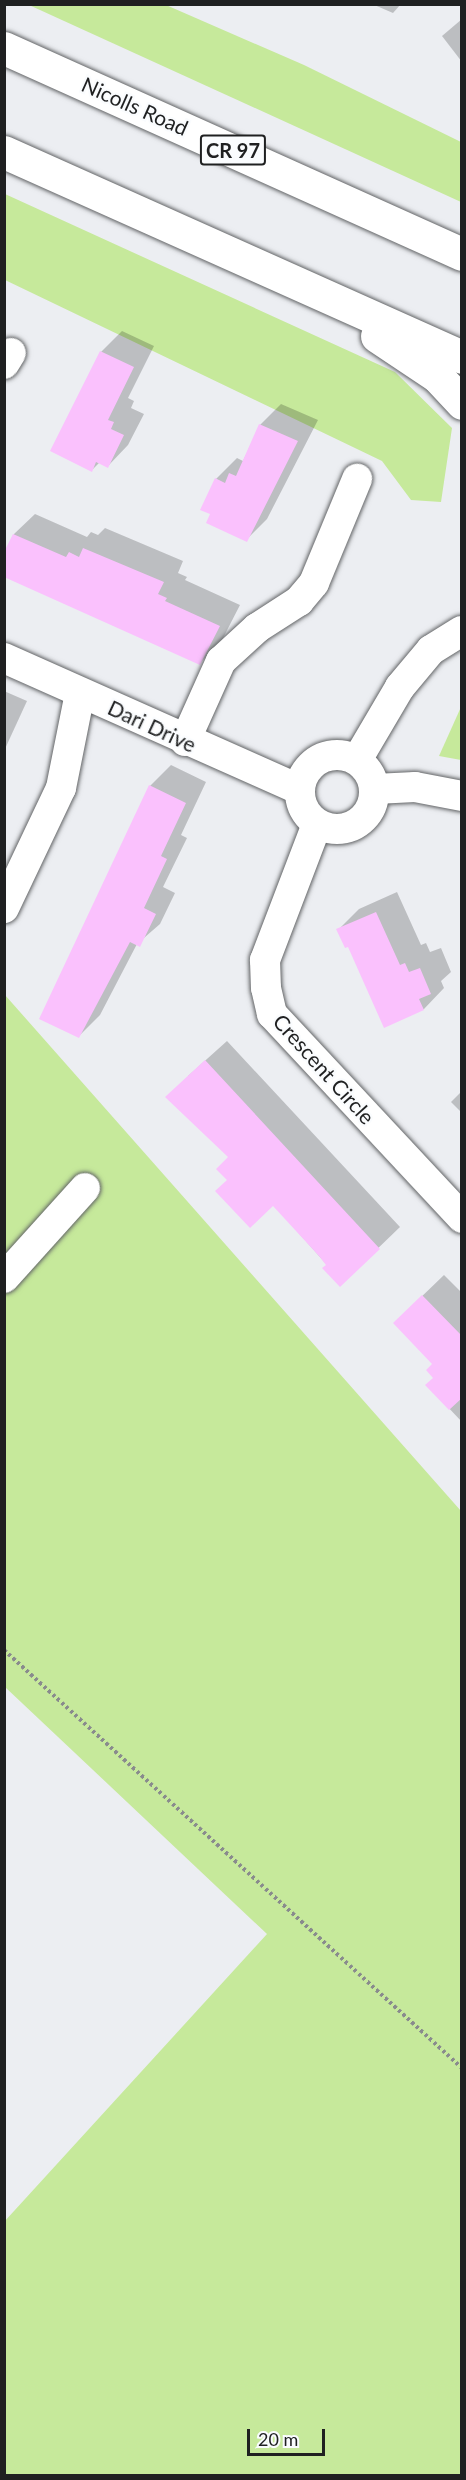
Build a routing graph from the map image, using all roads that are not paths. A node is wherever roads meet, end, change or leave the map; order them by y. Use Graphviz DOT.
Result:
graph roads {
  1 [pos="4,48"];
  2 [pos="4,152"];
  3 [pos="311,185"];
  4 [pos="462,232"];
  5 [pos="462,254"];
  6 [pos="296,282"];
  7 [pos="462,357"];
  8 [pos="462,403"];
  9 [pos="357,479"];
  10 [pos="462,631"];
  11 [pos="4,658"];
  12 [pos="80,693"];
  13 [pos="185,741"];
  14 [pos="357,760"];
  15 [pos="375,789"];
  16 [pos="300,790"];
  17 [pos="462,796"];
  18 [pos="317,824"];
  19 [pos="4,908"];
  20 [pos="85,1188"];
  21 [pos="462,1218"];
  22 [pos="4,1278"];
  1 -- 3 [label="highway, Nicolls Road / CR 97"];
  2 -- 6 [label="highway"];
  3 -- 4 [label="highway"];
  3 -- 5 [label="highway, Nicolls Road / CR 97"];
  6 -- 7 [label="highway"];
  6 -- 8 [label="highway"];
  9 -- 13 [label="street"];
  10 -- 14 [label="street"];
  11 -- 12 [label="street, Dari Drive"];
  12 -- 13 [label="street, Dari Drive"];
  12 -- 19 [label="street"];
  13 -- 16 [label="street, Dari Drive"];
  14 -- 15 [label="street"];
  14 -- 16 [label="street"];
  15 -- 17 [label="street"];
  15 -- 18 [label="street"];
  16 -- 18 [label="street"];
  18 -- 21 [label="street, Crescent Circle"];
  20 -- 22 [label="street"];
}
